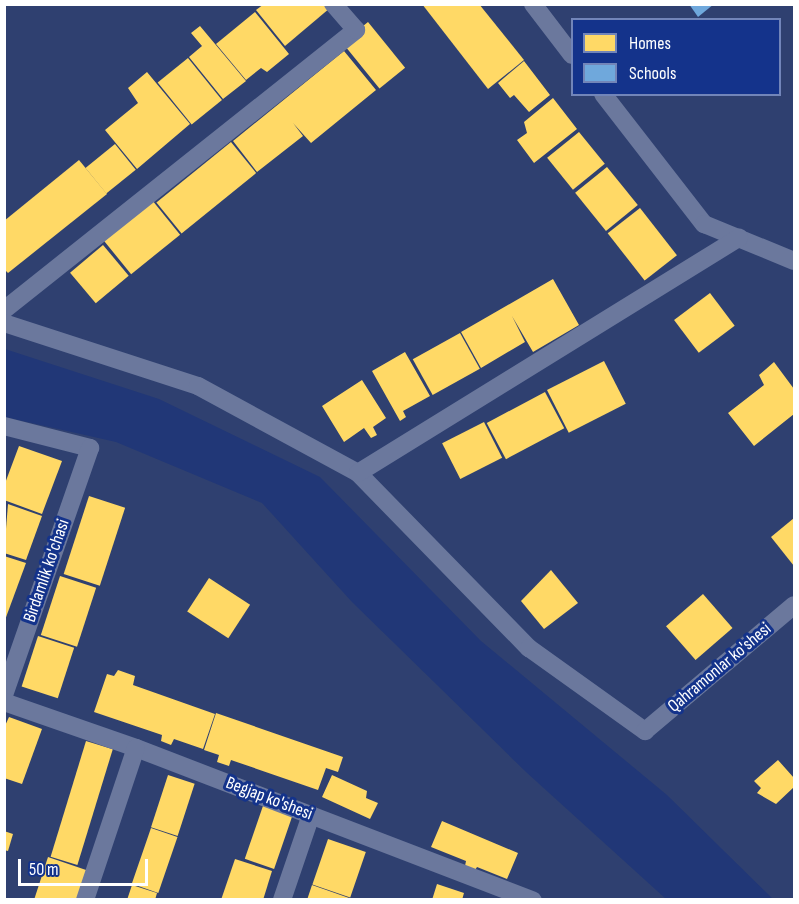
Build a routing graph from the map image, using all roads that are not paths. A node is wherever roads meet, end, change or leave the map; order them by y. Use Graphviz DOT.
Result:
graph roads {
  1 [pos="333,4"];
  2 [pos="533,4"];
  3 [pos="571,52"];
  4 [pos="605,96"];
  5 [pos="739,238"];
  6 [pos="795,261"];
  7 [pos="4,310"];
  8 [pos="4,323"];
  9 [pos="4,426"];
  10 [pos="358,473"];
  11 [pos="795,605"];
  12 [pos="4,695"];
  13 [pos="4,702"];
  14 [pos="136,748"];
  15 [pos="311,815"];
  16 [pos="494,893"];
  17 [pos="85,900"];
  18 [pos="282,900"];
  19 [pos="533,900"];
  1 -- 7 [label="street"];
  2 -- 3 [label="street"];
  4 -- 5 [label="street"];
  5 -- 6 [label="street"];
  5 -- 10 [label="street"];
  8 -- 10 [label="street"];
  9 -- 12 [label="street, Birdamlik ko'chasi"];
  10 -- 11 [label="street, Qahramonlar ko'shesi"];
  13 -- 14 [label="street, Begjap ko'shesi"];
  14 -- 15 [label="street, Begjap ko'shesi"];
  14 -- 17 [label="street"];
  15 -- 16 [label="street, Begjap ko'shesi"];
  15 -- 18 [label="street"];
  16 -- 19 [label="street, Begjap ko'shesi"];
}
